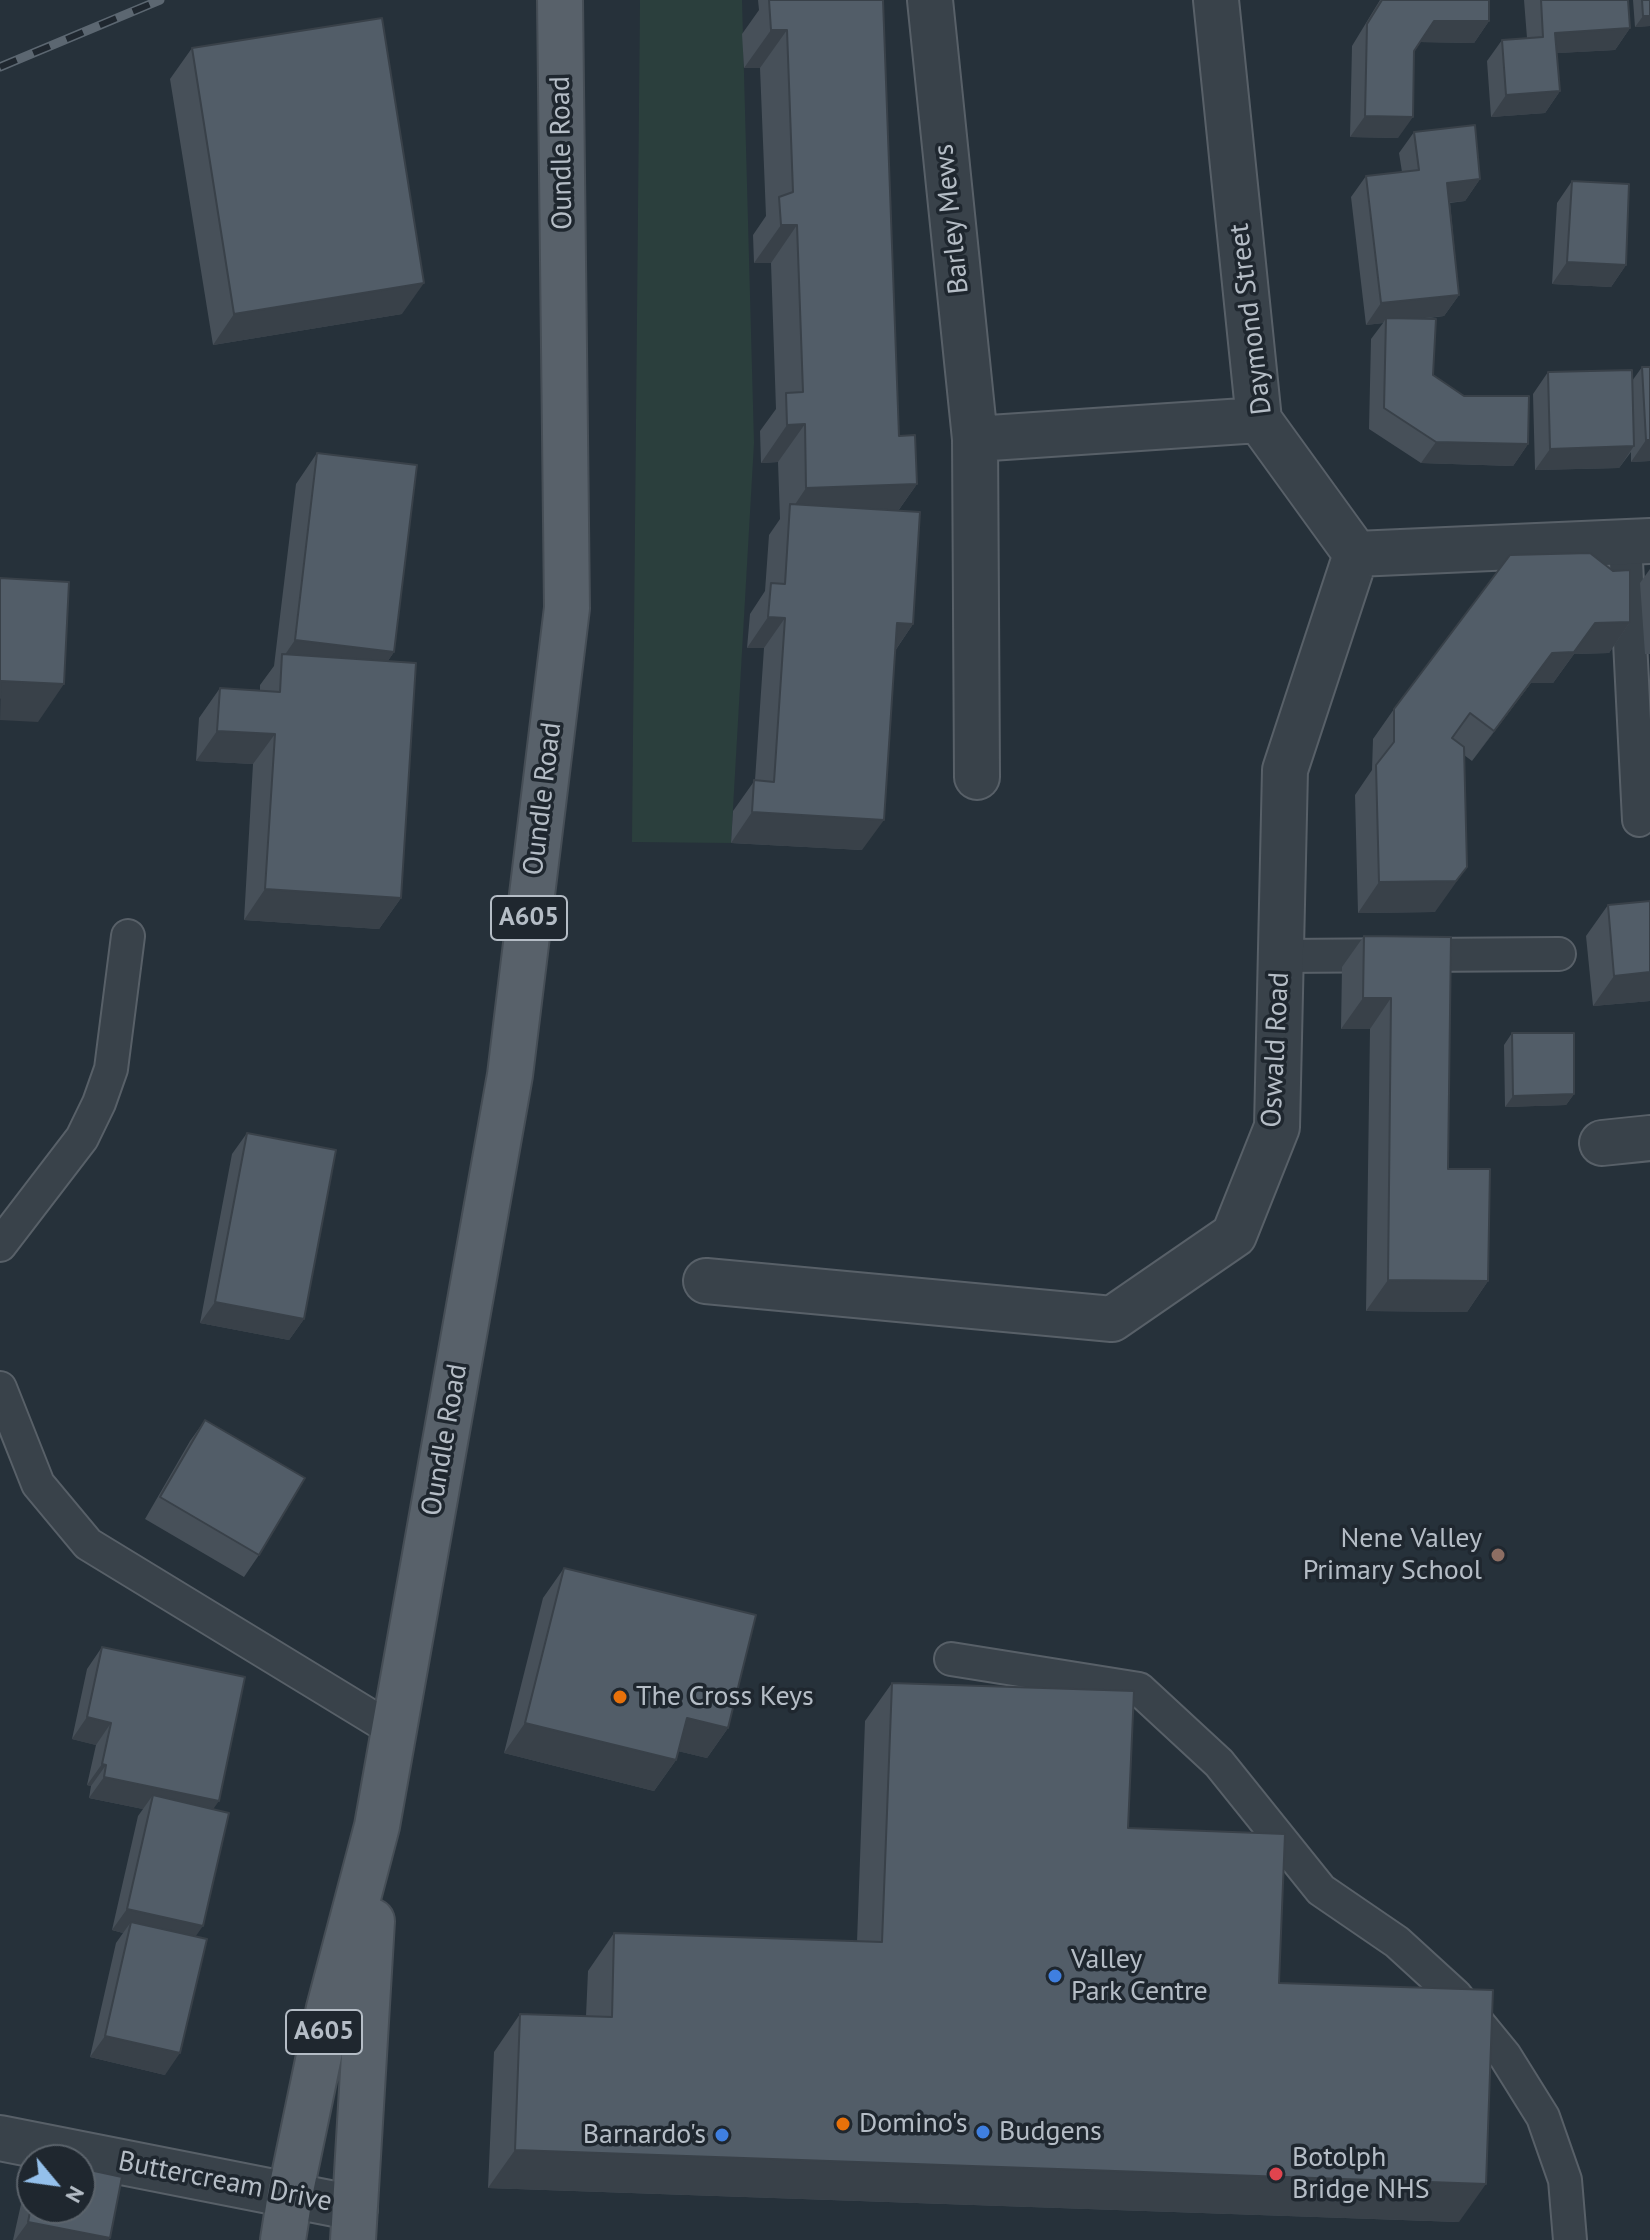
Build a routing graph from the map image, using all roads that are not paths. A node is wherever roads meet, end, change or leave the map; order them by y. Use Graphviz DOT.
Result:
graph roads {
  1 [pos="560,0"];
  2 [pos="930,0"];
  3 [pos="1216,0"];
  4 [pos="1259,420"];
  5 [pos="975,439"];
  6 [pos="1638,541"];
  7 [pos="1356,554"];
  8 [pos="977,777"];
  9 [pos="1639,820"];
  10 [pos="128,936"];
  11 [pos="1559,954"];
  12 [pos="1281,956"];
  13 [pos="1650,1138"];
  14 [pos="1602,1143"];
  15 [pos="0,1245"];
  16 [pos="706,1281"];
  17 [pos="0,1388"];
  18 [pos="951,1659"];
  19 [pos="393,1730"];
  20 [pos="377,1826"];
  21 [pos="0,2138"];
  22 [pos="290,2195"];
  23 [pos="363,2229"];
  24 [pos="283,2240"];
  25 [pos="1570,2240"];
  1 -- 19 [label="main road, Oundle Road / A605"];
  2 -- 5 [label="street, Barley Mews"];
  3 -- 4 [label="street, Daymond Street"];
  4 -- 5 [label="street"];
  4 -- 7 [label="street, Daymond Street"];
  5 -- 8 [label="street, Barley Mews"];
  6 -- 7 [label="street"];
  6 -- 9 [label="lane"];
  7 -- 12 [label="street, Oswald Road"];
  10 -- 15 [label="lane"];
  11 -- 12 [label="lane"];
  12 -- 16 [label="street, Oswald Road"];
  13 -- 14 [label="street"];
  17 -- 19 [label="lane"];
  18 -- 25 [label="lane"];
  19 -- 20 [label="main road, Oundle Road / A605"];
  20 -- 22 [label="main road, Oundle Road / A605"];
  20 -- 23 [label="main road"];
  21 -- 22 [label="street, Buttercream Drive"];
  22 -- 23 [label="street, Buttercream Drive"];
  22 -- 24 [label="main road, Oundle Road / A605"];
}
